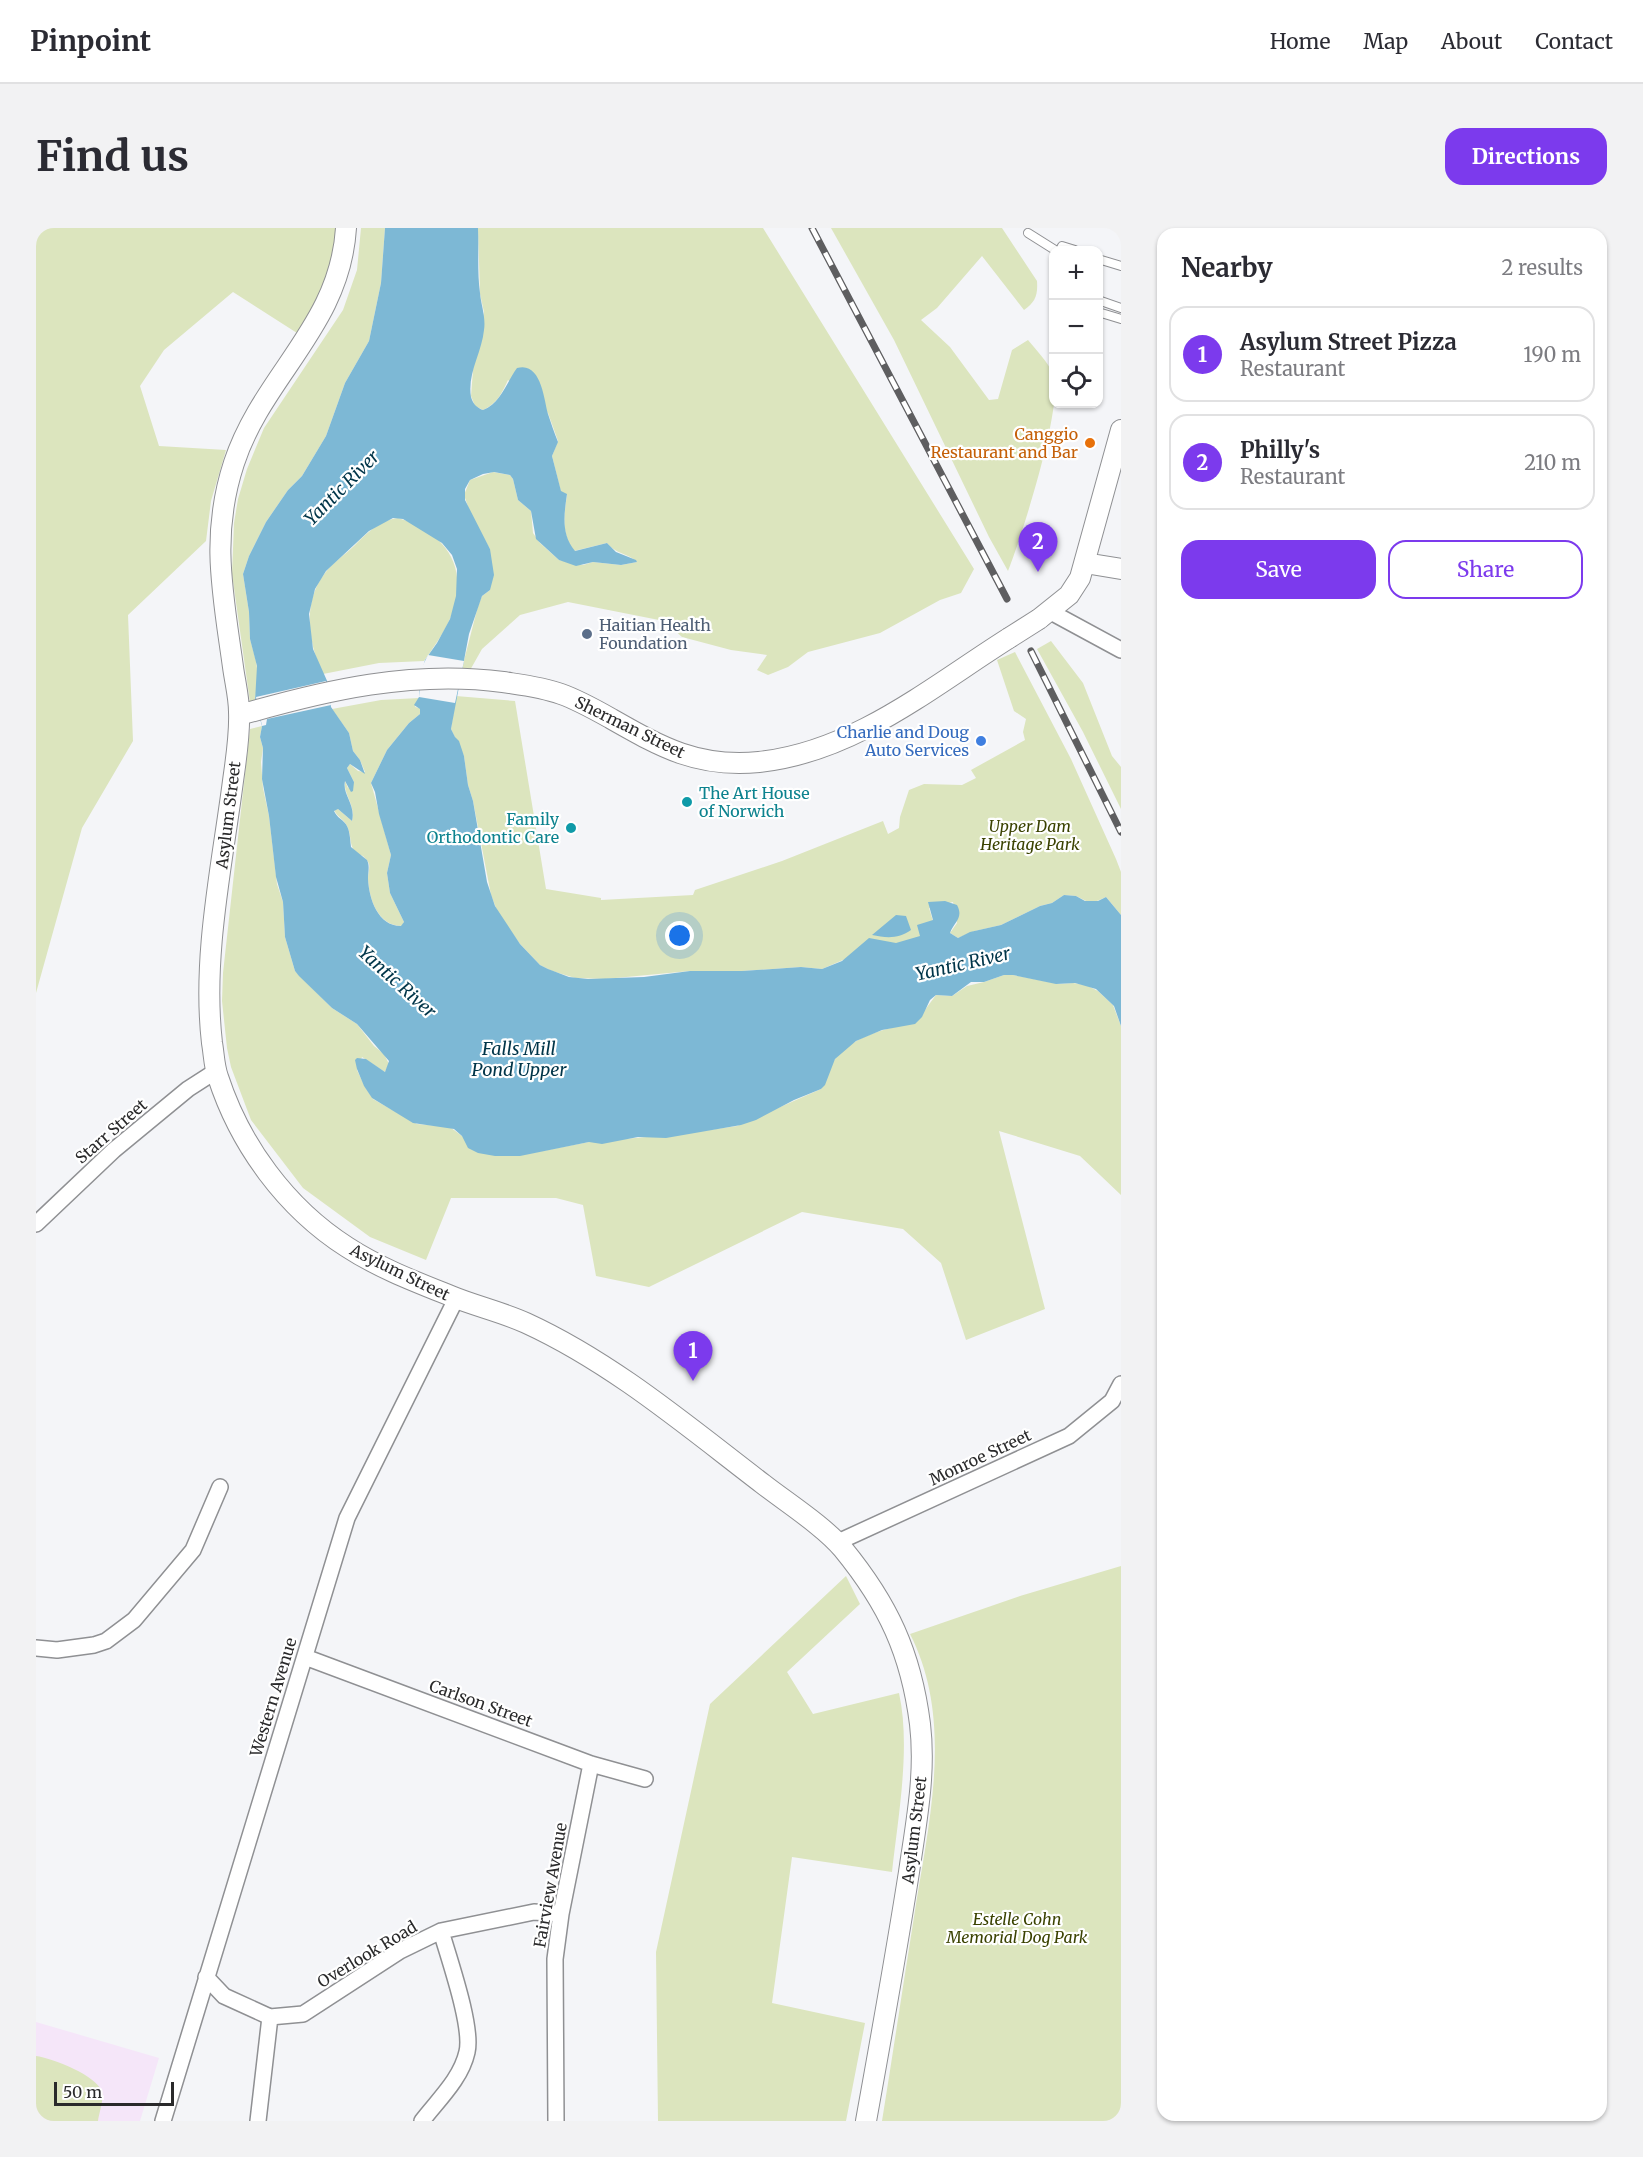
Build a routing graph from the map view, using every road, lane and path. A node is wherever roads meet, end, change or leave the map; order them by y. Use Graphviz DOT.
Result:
graph roads {
  1 [pos="346,228"];
  2 [pos="1028,233"];
  3 [pos="1049,246"];
  4 [pos="1103,261"];
  5 [pos="1121,266"];
  6 [pos="1103,302"];
  7 [pos="1121,308"];
  8 [pos="1103,314"];
  9 [pos="1121,319"];
  10 [pos="1121,430"];
  11 [pos="1084,563"];
  12 [pos="1121,569"];
  13 [pos="1044,615"];
  14 [pos="1121,650"];
  15 [pos="248,713"];
  16 [pos="216,1071"];
  17 [pos="36,1224"];
  18 [pos="456,1299"];
  19 [pos="1121,1384"];
  20 [pos="220,1487"];
  21 [pos="838,1542"];
  22 [pos="36,1648"];
  23 [pos="305,1657"];
  24 [pos="591,1764"];
  25 [pos="645,1779"];
  26 [pos="561,1914"];
  27 [pos="441,1931"];
  28 [pos="206,1977"];
  29 [pos="270,2017"];
  30 [pos="162,2121"];
  31 [pos="258,2121"];
  32 [pos="422,2121"];
  33 [pos="556,2121"];
  34 [pos="866,2121"];
  1 -- 15 [label="street, Asylum Street"];
  2 -- 3 [label="lane"];
  4 -- 5 [label="lane"];
  6 -- 7 [label="lane"];
  8 -- 9 [label="lane"];
  10 -- 11 [label="street, Sherman Street"];
  11 -- 12 [label="street"];
  11 -- 13 [label="street, Sherman Street"];
  13 -- 14 [label="street"];
  13 -- 15 [label="street, Sherman Street, bridge"];
  15 -- 16 [label="street, Asylum Street"];
  16 -- 17 [label="street, Starr Street"];
  16 -- 18 [label="street, Asylum Street"];
  18 -- 21 [label="street, Asylum Street"];
  18 -- 23 [label="street, Western Avenue"];
  19 -- 21 [label="street, Monroe Street"];
  20 -- 22 [label="street"];
  21 -- 34 [label="street, Asylum Street"];
  23 -- 24 [label="street, Carlson Street"];
  23 -- 28 [label="street, Western Avenue"];
  24 -- 25 [label="street, Carlson Street"];
  24 -- 26 [label="street, Fairview Avenue"];
  26 -- 27 [label="street, Overlook Road"];
  26 -- 33 [label="street, Fairview Avenue"];
  27 -- 29 [label="street, Overlook Road"];
  27 -- 32 [label="street"];
  28 -- 29 [label="street, Overlook Road"];
  28 -- 30 [label="street, Western Avenue"];
  29 -- 31 [label="street"];
}
